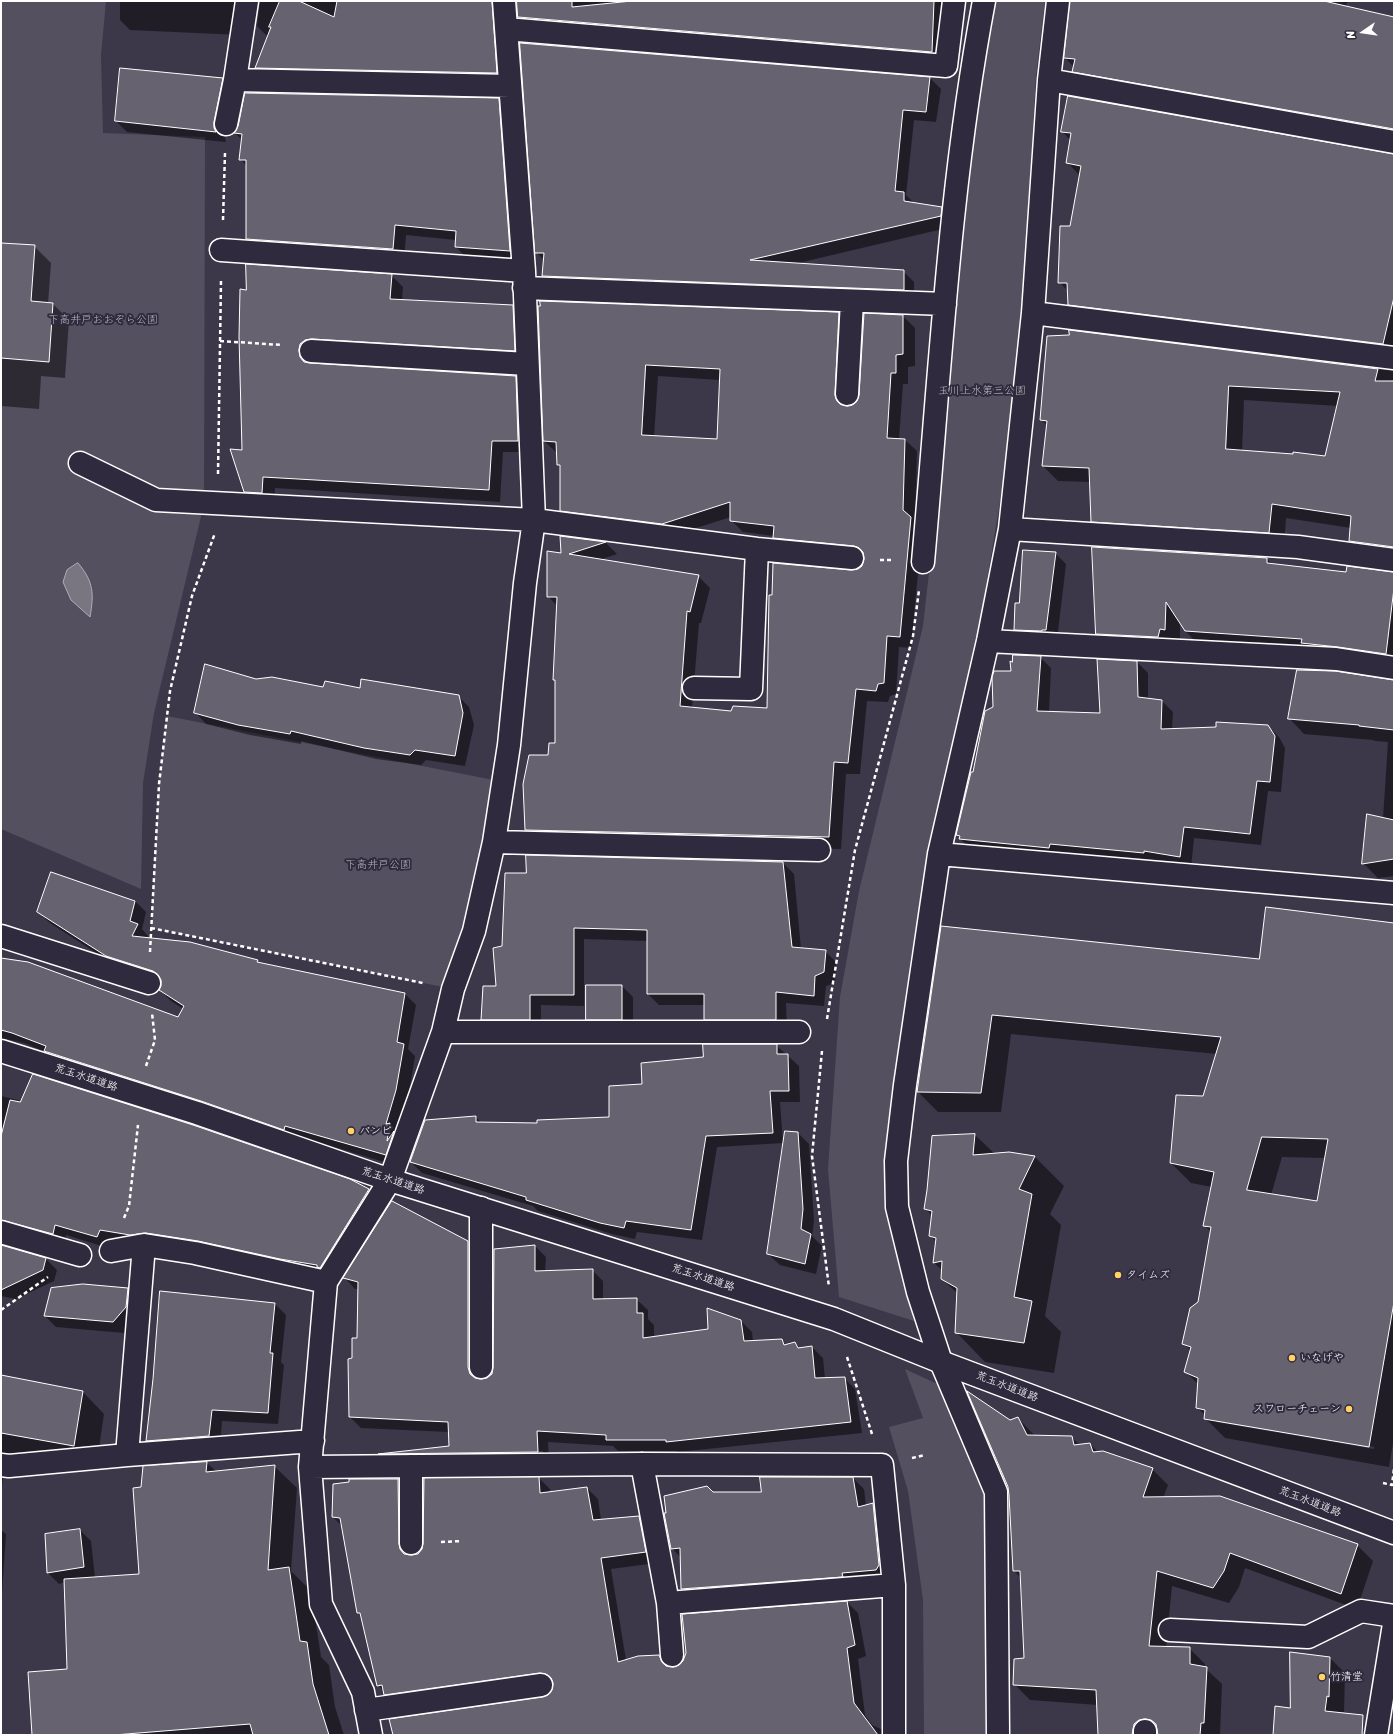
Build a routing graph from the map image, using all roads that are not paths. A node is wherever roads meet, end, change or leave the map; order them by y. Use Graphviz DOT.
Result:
graph roads {
  1 [pos="247,1"];
  2 [pos="504,1"];
  3 [pos="954,1"];
  4 [pos="984,1"];
  5 [pos="1058,1"];
  6 [pos="506,29"];
  7 [pos="235,80"];
  8 [pos="1049,80"];
  9 [pos="510,86"];
  10 [pos="226,124"];
  11 [pos="1394,142"];
  12 [pos="222,250"];
  13 [pos="524,280"];
  14 [pos="852,301"];
  15 [pos="945,304"];
  16 [pos="1033,313"];
  17 [pos="312,351"];
  18 [pos="1394,358"];
  19 [pos="527,364"];
  20 [pos="847,394"];
  21 [pos="80,464"];
  22 [pos="534,520"];
  23 [pos="1010,529"];
  24 [pos="757,549"];
  25 [pos="852,558"];
  26 [pos="1394,560"];
  27 [pos="923,562"];
  28 [pos="988,641"];
  29 [pos="1394,668"];
  30 [pos="694,688"];
  31 [pos="494,842"];
  32 [pos="819,850"];
  33 [pos="939,854"];
  34 [pos="1394,893"];
  35 [pos="1,936"];
  36 [pos="150,983"];
  37 [pos="443,1032"];
  38 [pos="798,1032"];
  39 [pos="1,1051"];
  40 [pos="390,1180"];
  41 [pos="481,1208"];
  42 [pos="1,1232"];
  43 [pos="144,1245"];
  44 [pos="111,1251"];
  45 [pos="80,1255"];
  46 [pos="326,1282"];
  47 [pos="941,1362"];
  48 [pos="481,1368"];
  49 [pos="313,1441"];
  50 [pos="127,1455"];
  51 [pos="642,1464"];
  52 [pos="1,1465"];
  53 [pos="411,1466"];
  54 [pos="310,1467"];
  55 [pos="1394,1534"];
  56 [pos="411,1543"];
  57 [pos="894,1585"];
  58 [pos="668,1603"];
  59 [pos="1394,1616"];
  60 [pos="1394,1624"];
  61 [pos="1170,1630"];
  62 [pos="672,1655"];
  63 [pos="541,1685"];
  64 [pos="366,1710"];
  65 [pos="371,1735"];
  66 [pos="894,1735"];
  67 [pos="998,1735"];
  68 [pos="1376,1735"];
  1 -- 7 [label="main road"];
  2 -- 6 [label="main road"];
  3 -- 6 [label="main road"];
  4 -- 15 [label="main road"];
  5 -- 8 [label="main road"];
  6 -- 9 [label="main road"];
  7 -- 9 [label="main road"];
  7 -- 10 [label="main road"];
  8 -- 11 [label="main road"];
  8 -- 16 [label="main road"];
  9 -- 13 [label="main road"];
  12 -- 13 [label="main road"];
  13 -- 14 [label="main road"];
  13 -- 19 [label="main road"];
  14 -- 15 [label="main road"];
  14 -- 20 [label="main road"];
  15 -- 27 [label="main road"];
  16 -- 18 [label="main road"];
  16 -- 23 [label="main road"];
  17 -- 19 [label="main road"];
  19 -- 22 [label="main road"];
  21 -- 22 [label="main road"];
  22 -- 24 [label="main road"];
  22 -- 31 [label="main road"];
  23 -- 26 [label="main road"];
  23 -- 28 [label="main road"];
  24 -- 25 [label="main road"];
  24 -- 30 [label="main road"];
  28 -- 29 [label="main road"];
  28 -- 33 [label="main road"];
  31 -- 32 [label="main road"];
  31 -- 37 [label="main road"];
  33 -- 34 [label="main road"];
  33 -- 47 [label="main road"];
  35 -- 36 [label="main road"];
  37 -- 38 [label="main road"];
  37 -- 40 [label="main road"];
  39 -- 40 [label="main road, 荒玉水道道路"];
  40 -- 41 [label="main road, 荒玉水道道路"];
  40 -- 46 [label="main road"];
  41 -- 47 [label="main road, 荒玉水道道路"];
  41 -- 48 [label="main road"];
  42 -- 45 [label="main road"];
  43 -- 44 [label="main road"];
  43 -- 46 [label="main road"];
  43 -- 50 [label="main road"];
  46 -- 49 [label="main road"];
  47 -- 55 [label="main road, 荒玉水道道路"];
  47 -- 67 [label="main road"];
  49 -- 50 [label="main road"];
  49 -- 54 [label="main road"];
  50 -- 52 [label="main road"];
  51 -- 53 [label="main road"];
  51 -- 57 [label="main road"];
  51 -- 58 [label="main road"];
  53 -- 54 [label="main road"];
  53 -- 56 [label="main road"];
  54 -- 64 [label="main road"];
  57 -- 58 [label="main road"];
  57 -- 66 [label="main road"];
  58 -- 62 [label="main road"];
  59 -- 61 [label="main road"];
  60 -- 68 [label="main road"];
  63 -- 64 [label="main road"];
  64 -- 65 [label="main road"];
}
